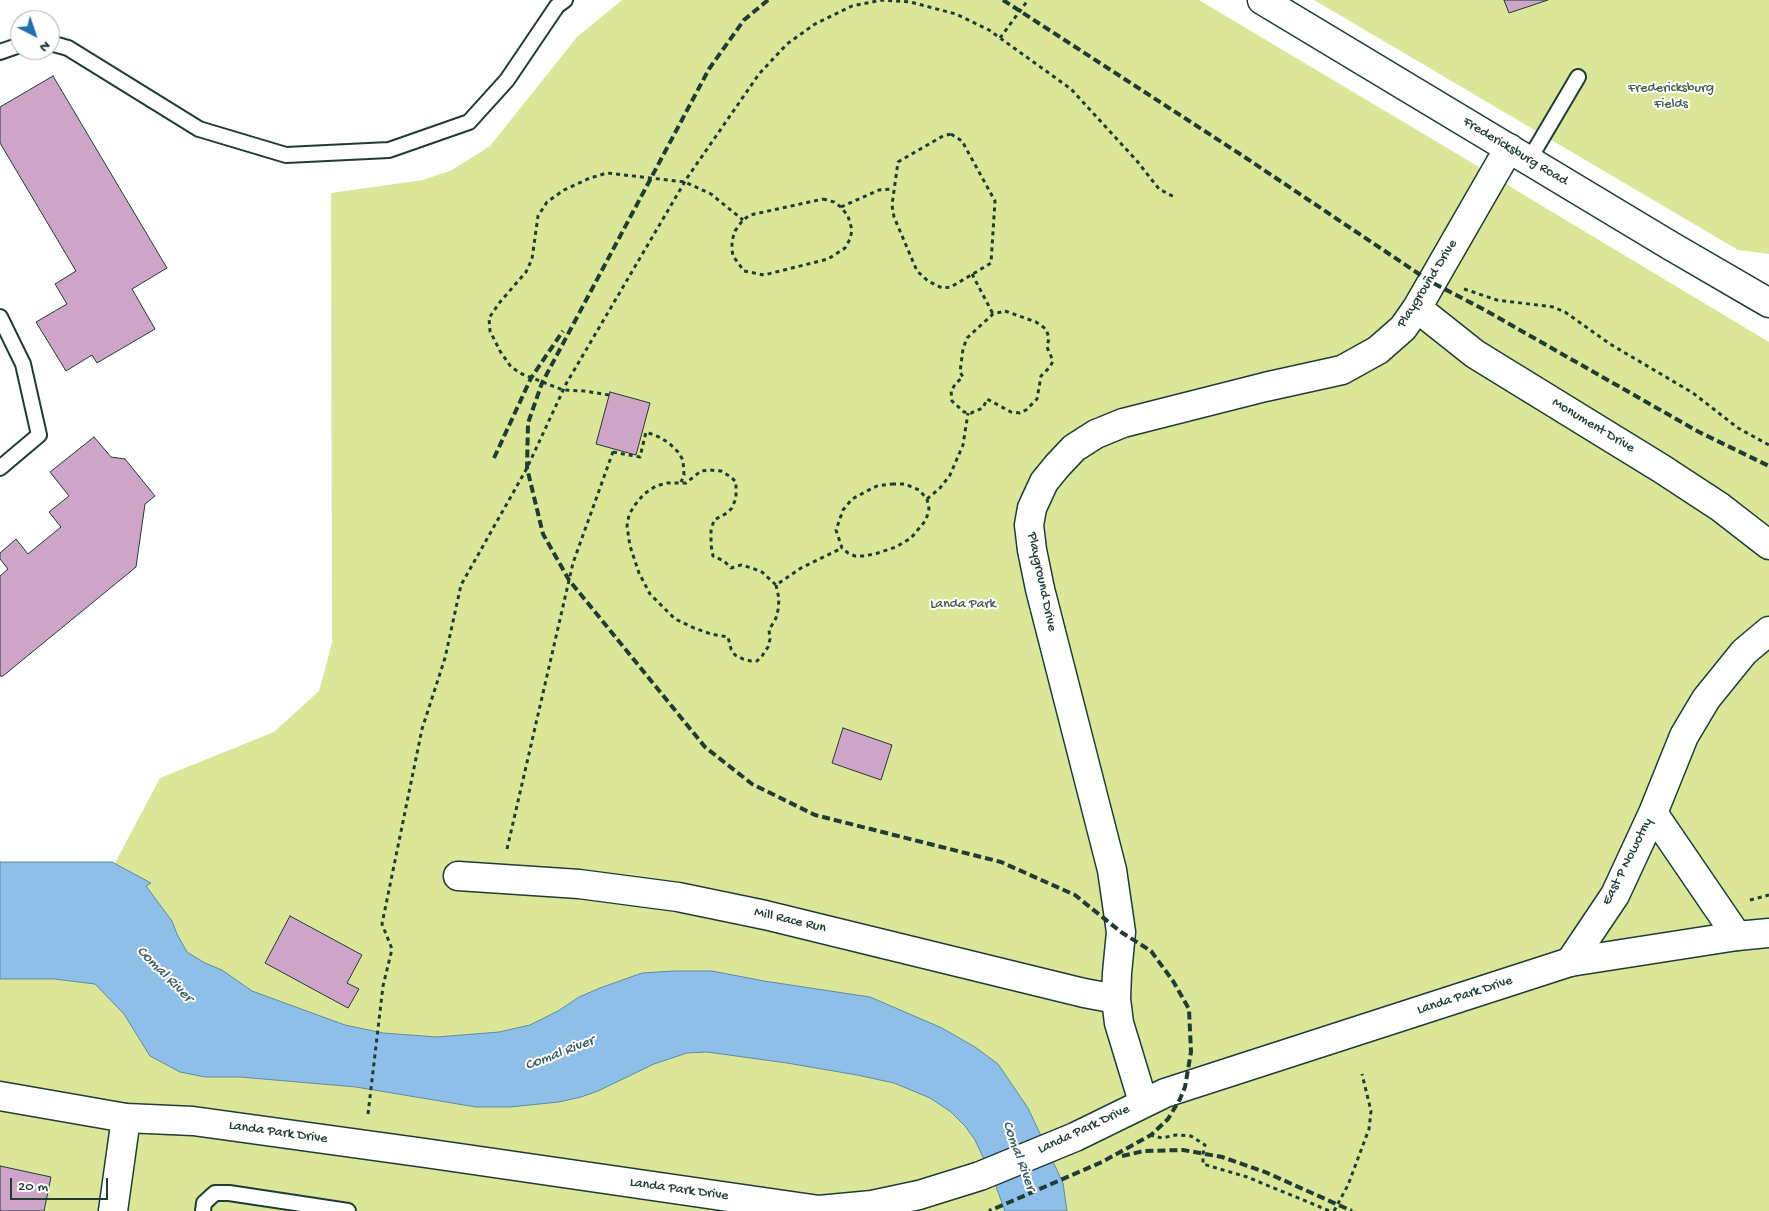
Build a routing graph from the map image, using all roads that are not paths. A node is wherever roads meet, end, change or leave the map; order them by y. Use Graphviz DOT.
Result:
graph roads {
  1 [pos="564,0"];
  2 [pos="1262,0"];
  3 [pos="60,46"];
  4 [pos="1578,77"];
  5 [pos="1519,154"];
  6 [pos="1769,303"];
  7 [pos="1416,308"];
  8 [pos="0,317"];
  9 [pos="0,468"];
  10 [pos="1769,546"];
  11 [pos="1769,631"];
  12 [pos="1653,813"];
  13 [pos="458,876"];
  14 [pos="1769,933"];
  15 [pos="1737,936"];
  16 [pos="1570,962"];
  17 [pos="1116,999"];
  18 [pos="0,1096"];
  19 [pos="1143,1102"];
  20 [pos="126,1118"];
  21 [pos="872,1208"];
  22 [pos="113,1211"];
  23 [pos="203,1211"];
  24 [pos="348,1211"];
  25 [pos="819,1211"];
  1 -- 3 [label="lane"];
  2 -- 5 [label="street, Fredericksburg Road"];
  4 -- 5 [label="lane"];
  5 -- 6 [label="street, Fredericksburg Road"];
  5 -- 7 [label="street, Playground Drive"];
  7 -- 10 [label="street, Monument Drive"];
  7 -- 17 [label="street, Playground Drive"];
  8 -- 9 [label="lane"];
  11 -- 12 [label="street, East P Nowotny"];
  12 -- 15 [label="street, East P Nowotny"];
  12 -- 16 [label="street, East P Nowotny"];
  13 -- 17 [label="street, Mill Race Run"];
  14 -- 15 [label="street, Landa Park Drive"];
  15 -- 16 [label="street, Landa Park Drive"];
  16 -- 19 [label="street, Landa Park Drive"];
  17 -- 19 [label="street, Playground Drive"];
  18 -- 20 [label="street, Landa Park Drive"];
  19 -- 21 [label="street, Landa Park Drive"];
  20 -- 22 [label="street"];
  20 -- 25 [label="street, Landa Park Drive"];
  21 -- 25 [label="street, Landa Park Drive"];
  23 -- 24 [label="lane"];
}
